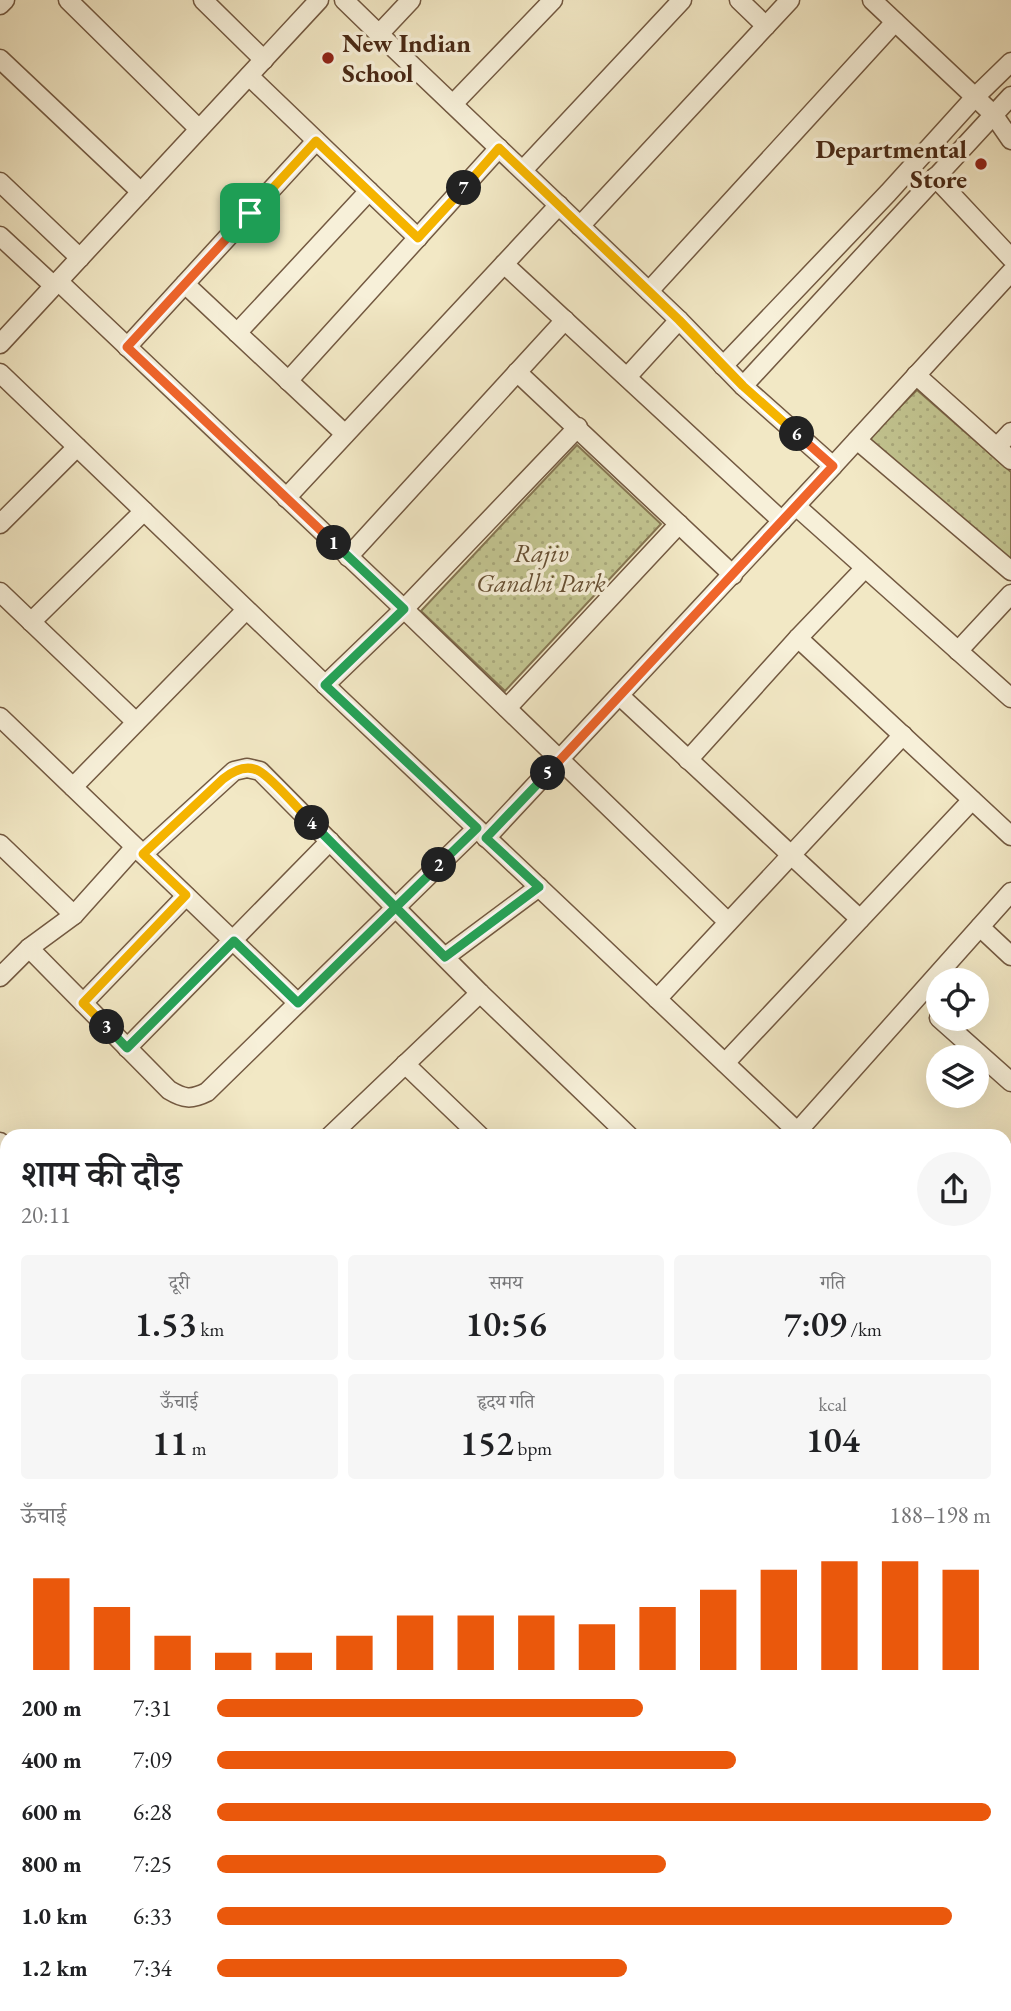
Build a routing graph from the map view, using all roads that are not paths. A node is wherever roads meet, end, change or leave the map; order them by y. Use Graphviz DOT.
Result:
graph roads {
  1 [pos="5,0"];
  2 [pos="68,0"];
  3 [pos="202,0"];
  4 [pos="319,0"];
  5 [pos="344,0"];
  6 [pos="411,0"];
  7 [pos="553,0"];
  8 [pos="682,0"];
  9 [pos="739,0"];
  10 [pos="790,0"];
  11 [pos="872,0"];
  12 [pos="0,5"];
  13 [pos="895,22"];
  14 [pos="766,26"];
  15 [pos="379,34"];
  16 [pos="0,59"];
  17 [pos="264,60"];
  18 [pos="1011,62"];
  19 [pos="248,76"];
  20 [pos="1011,96"];
  21 [pos="975,97"];
  22 [pos="453,104"];
  23 [pos="992,114"];
  24 [pos="199,129"];
  25 [pos="1011,140"];
  26 [pos="316,141"];
  27 [pos="499,148"];
  28 [pos="523,170"];
  29 [pos="936,177"];
  30 [pos="0,182"];
  31 [pos="369,191"];
  32 [pos="141,192"];
  33 [pos="559,205"];
  34 [pos="580,226"];
  35 [pos="0,236"];
  36 [pos="418,238"];
  37 [pos="80,258"];
  38 [pos="1011,258"];
  39 [pos="504,264"];
  40 [pos="1011,272"];
  41 [pos="56,284"];
  42 [pos="184,284"];
  43 [pos="649,291"];
  44 [pos="565,320"];
  45 [pos="679,320"];
  46 [pos="237,333"];
  47 [pos="0,344"];
  48 [pos="127,347"];
  49 [pos="723,366"];
  50 [pos="517,372"];
  51 [pos="0,373"];
  52 [pos="916,375"];
  53 [pos="627,377"];
  54 [pos="288,381"];
  55 [pos="743,386"];
  56 [pos="578,427"];
  57 [pos="1011,432"];
  58 [pos="345,434"];
  59 [pos="857,440"];
  60 [pos="77,447"];
  61 [pos="997,447"];
  62 [pos="1011,460"];
  63 [pos="833,466"];
  64 [pos="286,498"];
  65 [pos="796,506"];
  66 [pos="144,512"];
  67 [pos="782,521"];
  68 [pos="0,524"];
  69 [pos="679,524"];
  70 [pos="348,557"];
  71 [pos="865,568"];
  72 [pos="1011,571"];
  73 [pos="733,575"];
  74 [pos="0,592"];
  75 [pos="1011,594"];
  76 [pos="404,609"];
  77 [pos="246,610"];
  78 [pos="31,622"];
  79 [pos="798,638"];
  80 [pos="958,651"];
  81 [pos="325,685"];
  82 [pos="620,696"];
  83 [pos="1011,698"];
  84 [pos="507,708"];
  85 [pos="0,717"];
  86 [pos="136,722"];
  87 [pos="903,736"];
  88 [pos="561,760"];
  89 [pos="688,760"];
  90 [pos="73,787"];
  91 [pos="972,800"];
  92 [pos="481,833"];
  93 [pos="1011,836"];
  94 [pos="330,841"];
  95 [pos="0,844"];
  96 [pos="139,850"];
  97 [pos="790,856"];
  98 [pos="539,887"];
  99 [pos="1011,892"];
  100 [pos="186,895"];
  101 [pos="396,907"];
  102 [pos="74,915"];
  103 [pos="860,919"];
  104 [pos="728,922"];
  105 [pos="980,927"];
  106 [pos="234,941"];
  107 [pos="29,948"];
  108 [pos="445,957"];
  109 [pos="1011,957"];
  110 [pos="0,977"];
  111 [pos="480,993"];
  112 [pos="916,998"];
  113 [pos="657,999"];
  114 [pos="83,1003"];
  115 [pos="298,1003"];
  116 [pos="926,1007"];
  117 [pos="953,1031"];
  118 [pos="127,1048"];
  119 [pos="725,1063"];
  120 [pos="405,1064"];
  121 [pos="1011,1083"];
  122 [pos="337,1129"];
  123 [pos="473,1129"];
  124 [pos="622,1129"];
  125 [pos="795,1129"];
  126 [pos="804,1129"];
  1 -- 12 [label="street"];
  2 -- 24 [label="street"];
  3 -- 17 [label="street"];
  4 -- 17 [label="street"];
  5 -- 15 [label="street"];
  6 -- 15 [label="street"];
  7 -- 22 [label="street"];
  8 -- 28 [label="street"];
  9 -- 14 [label="street"];
  10 -- 14 [label="street"];
  11 -- 13 [label="street"];
  13 -- 21 [label="street"];
  13 -- 43 [label="street"];
  14 -- 34 [label="street"];
  15 -- 22 [label="street"];
  16 -- 32 [label="street"];
  17 -- 19 [label="street"];
  18 -- 21 [label="street"];
  19 -- 24 [label="street"];
  19 -- 26 [label="street"];
  20 -- 23 [label="street"];
  21 -- 23 [label="street"];
  21 -- 49 [label="street"];
  22 -- 27 [label="street"];
  23 -- 25 [label="street"];
  23 -- 29 [label="street"];
  24 -- 32 [label="street"];
  26 -- 31 [label="street"];
  26 -- 42 [label="street"];
  27 -- 28 [label="street"];
  27 -- 36 [label="street"];
  28 -- 33 [label="street"];
  29 -- 38 [label="street"];
  29 -- 55 [label="street"];
  30 -- 37 [label="street"];
  31 -- 36 [label="street"];
  31 -- 46 [label="street"];
  32 -- 37 [label="street"];
  33 -- 34 [label="street"];
  33 -- 39 [label="street"];
  34 -- 43 [label="street"];
  35 -- 41 [label="street"];
  36 -- 54 [label="street"];
  37 -- 41 [label="street"];
  39 -- 44 [label="street"];
  39 -- 58 [label="street"];
  40 -- 52 [label="street"];
  41 -- 47 [label="street"];
  41 -- 48 [label="street"];
  42 -- 46 [label="street"];
  42 -- 48 [label="street"];
  43 -- 45 [label="street"];
  44 -- 50 [label="street"];
  44 -- 53 [label="street"];
  45 -- 49 [label="street"];
  45 -- 53 [label="street"];
  46 -- 54 [label="street"];
  48 -- 64 [label="street"];
  49 -- 55 [label="street"];
  50 -- 56 [label="street"];
  50 -- 70 [label="street"];
  51 -- 60 [label="street"];
  52 -- 59 [label="street"];
  52 -- 61 [label="street"];
  53 -- 67 [label="street"];
  54 -- 58 [label="street"];
  55 -- 63 [label="street"];
  56 -- 69 [label="street"];
  56 -- 76 [label="street"];
  57 -- 61 [label="street"];
  58 -- 64 [label="street"];
  59 -- 63 [label="street"];
  59 -- 72 [label="street"];
  60 -- 66 [label="street"];
  60 -- 68 [label="street"];
  61 -- 62 [label="street"];
  63 -- 65 [label="street"];
  64 -- 70 [label="street"];
  65 -- 67 [label="street"];
  65 -- 71 [label="street"];
  66 -- 77 [label="street"];
  66 -- 78 [label="street"];
  67 -- 73 [label="street"];
  69 -- 73 [label="street"];
  69 -- 84 [label="street"];
  70 -- 76 [label="street"];
  71 -- 79 [label="street"];
  71 -- 80 [label="street"];
  73 -- 82 [label="street"];
  74 -- 78 [label="street"];
  75 -- 80 [label="street"];
  76 -- 81 [label="street"];
  76 -- 84 [label="street"];
  77 -- 81 [label="street"];
  77 -- 86 [label="street"];
  78 -- 86 [label="street"];
  79 -- 87 [label="street"];
  79 -- 89 [label="street"];
  80 -- 83 [label="street"];
  81 -- 92 [label="street"];
  82 -- 88 [label="street"];
  82 -- 89 [label="street"];
  84 -- 88 [label="street"];
  85 -- 90 [label="street"];
  86 -- 90 [label="street"];
  87 -- 91 [label="street"];
  87 -- 97 [label="street"];
  88 -- 92 [label="street"];
  88 -- 104 [label="street"];
  89 -- 97 [label="street"];
  90 -- 96 [label="street"];
  91 -- 93 [label="street"];
  91 -- 103 [label="street"];
  92 -- 98 [label="street"];
  92 -- 101 [label="street"];
  94 -- 96 [label="street"];
  94 -- 101 [label="street"];
  94 -- 106 [label="street"];
  95 -- 102 [label="street"];
  96 -- 100 [label="street"];
  96 -- 102 [label="street"];
  97 -- 103 [label="street"];
  97 -- 104 [label="street"];
  98 -- 108 [label="street"];
  98 -- 113 [label="street"];
  99 -- 105 [label="street"];
  100 -- 106 [label="street"];
  100 -- 114 [label="street"];
  101 -- 108 [label="street"];
  101 -- 115 [label="street"];
  102 -- 107 [label="street"];
  103 -- 119 [label="street"];
  104 -- 113 [label="street"];
  105 -- 109 [label="street"];
  105 -- 112 [label="street"];
  106 -- 115 [label="street"];
  106 -- 118 [label="street"];
  107 -- 110 [label="street"];
  107 -- 114 [label="street"];
  108 -- 111 [label="street"];
  111 -- 120 [label="street"];
  111 -- 124 [label="street"];
  112 -- 116 [label="street"];
  112 -- 126 [label="street"];
  113 -- 119 [label="street"];
  114 -- 118 [label="street"];
  115 -- 118 [label="street"];
  117 -- 121 [label="street"];
  119 -- 125 [label="street"];
  120 -- 122 [label="street"];
  120 -- 123 [label="street"];
}
